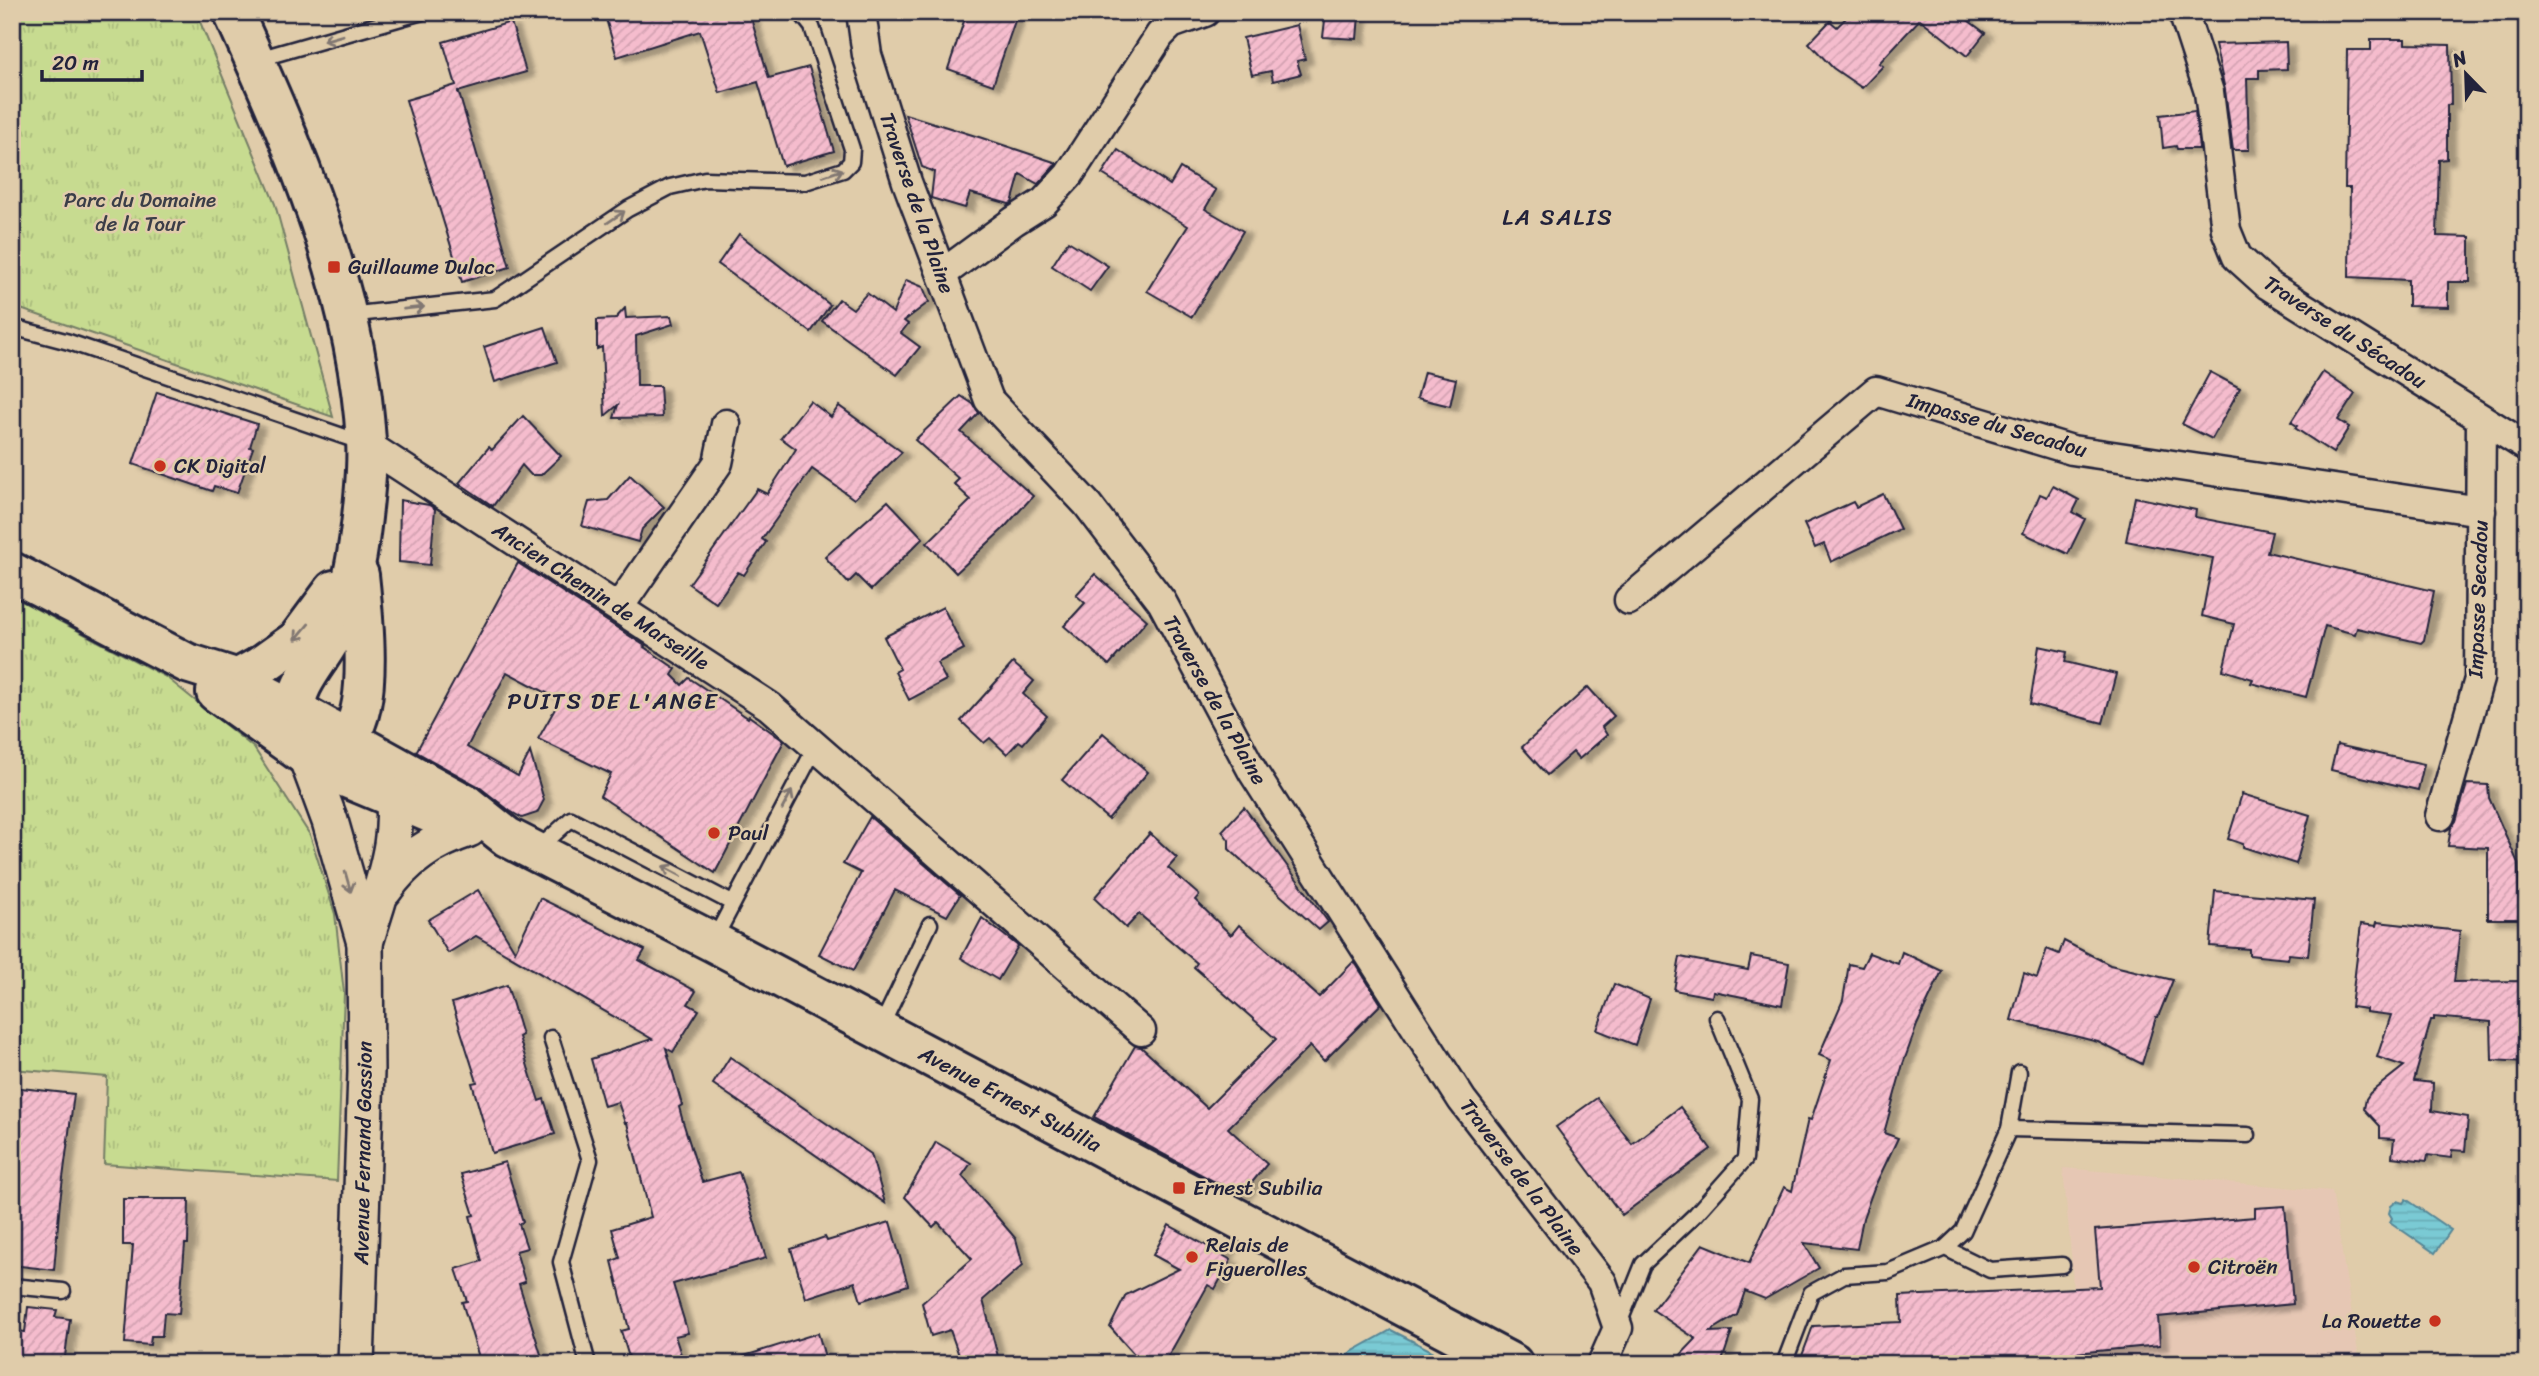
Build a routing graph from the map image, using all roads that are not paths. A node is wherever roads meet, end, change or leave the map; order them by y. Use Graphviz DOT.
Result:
graph roads {
  1 [pos="233,12"];
  2 [pos="422,12"];
  3 [pos="800,12"];
  4 [pos="861,12"];
  5 [pos="1205,12"];
  6 [pos="2183,12"];
  7 [pos="254,60"];
  8 [pos="942,274"];
  9 [pos="346,315"];
  10 [pos="12,327"];
  11 [pos="2481,420"];
  12 [pos="726,424"];
  13 [pos="366,444"];
  14 [pos="2527,447"];
  15 [pos="2481,511"];
  16 [pos="357,557"];
  17 [pos="12,572"];
  18 [pos="1629,600"];
  19 [pos="619,607"];
  20 [pos="187,663"];
  21 [pos="235,680"];
  22 [pos="362,702"];
  23 [pos="295,710"];
  24 [pos="345,739"];
  25 [pos="816,746"];
  26 [pos="306,755"];
  27 [pos="381,758"];
  28 [pos="344,777"];
  29 [pos="394,799"];
  30 [pos="2440,816"];
  31 [pos="330,821"];
  32 [pos="469,829"];
  33 [pos="522,844"];
  34 [pos="378,899"];
  35 [pos="732,903"];
  36 [pos="930,924"];
  37 [pos="713,942"];
  38 [pos="365,943"];
  39 [pos="1717,1018"];
  40 [pos="879,1030"];
  41 [pos="1141,1031"];
  42 [pos="551,1038"];
  43 [pos="2019,1072"];
  44 [pos="2009,1129"];
  45 [pos="2248,1135"];
  46 [pos="1945,1248"];
  47 [pos="2062,1265"];
  48 [pos="12,1286"];
  49 [pos="63,1291"];
  50 [pos="1618,1328"];
  51 [pos="1481,1358"];
  52 [pos="356,1364"];
  53 [pos="588,1364"];
  54 [pos="1602,1364"];
  55 [pos="1784,1364"];
  1 -- 7 [label="main road"];
  2 -- 7 [label="lane, one-way"];
  9 -- 3 [label="lane, one-way"];
  4 -- 8 [label="street, Traverse de la Plaine"];
  5 -- 8 [label="street"];
  6 -- 11 [label="street, Traverse du Sécadou"];
  7 -- 9 [label="main road"];
  8 -- 50 [label="street, Traverse de la Plaine"];
  9 -- 13 [label="main road"];
  10 -- 13 [label="lane, Ancien Chemin de Marseille"];
  11 -- 14 [label="street, Traverse du Sécadou"];
  11 -- 15 [label="street, Impasse Secadou"];
  12 -- 19 [label="street"];
  13 -- 16 [label="main road"];
  13 -- 19 [label="street, Ancien Chemin de Marseille"];
  15 -- 18 [label="street, Impasse du Secadou"];
  15 -- 30 [label="street, Impasse Secadou"];
  16 -- 21 [label="main road, one-way"];
  16 -- 22 [label="main road"];
  16 -- 23 [label="main road"];
  17 -- 20 [label="main road"];
  19 -- 25 [label="street, Ancien Chemin de Marseille"];
  20 -- 21 [label="main road, Avenue Ernest Subilia"];
  20 -- 26 [label="main road, Avenue Ernest Subilia"];
  21 -- 23 [label="main road, Avenue Ernest Subilia"];
  22 -- 24 [label="main road"];
  22 -- 27 [label="main road"];
  23 -- 24 [label="main road, Avenue Ernest Subilia"];
  23 -- 26 [label="main road"];
  24 -- 26 [label="main road"];
  24 -- 27 [label="main road, Avenue Ernest Subilia"];
  35 -- 25 [label="lane, one-way"];
  25 -- 41 [label="street, Ancien Chemin de Marseille"];
  26 -- 28 [label="main road, Avenue Ernest Subilia"];
  26 -- 31 [label="street, Avenue Fernand Gassion"];
  27 -- 28 [label="street"];
  27 -- 29 [label="street, Avenue Fernand Gassion"];
  27 -- 33 [label="main road, Avenue Ernest Subilia"];
  28 -- 29 [label="main road, Avenue Ernest Subilia"];
  28 -- 31 [label="street, Avenue Fernand Gassion"];
  29 -- 32 [label="main road, Avenue Ernest Subilia"];
  29 -- 34 [label="street, Avenue Fernand Gassion"];
  31 -- 38 [label="street, Avenue Fernand Gassion, one-way"];
  32 -- 33 [label="main road, Avenue Ernest Subilia"];
  32 -- 34 [label="street, Avenue Fernand Gassion"];
  35 -- 33 [label="lane, one-way"];
  33 -- 37 [label="main road, Avenue Ernest Subilia"];
  34 -- 38 [label="street, Avenue Fernand Gassion"];
  35 -- 37 [label="lane"];
  36 -- 40 [label="lane"];
  37 -- 40 [label="main road, Avenue Ernest Subilia"];
  38 -- 52 [label="street, Avenue Fernand Gassion"];
  39 -- 50 [label="lane"];
  40 -- 51 [label="main road, Avenue Ernest Subilia"];
  42 -- 53 [label="lane"];
  43 -- 44 [label="lane"];
  44 -- 45 [label="lane"];
  44 -- 46 [label="lane"];
  46 -- 47 [label="lane"];
  46 -- 55 [label="lane"];
  48 -- 49 [label="lane"];
  50 -- 54 [label="street"];
}
